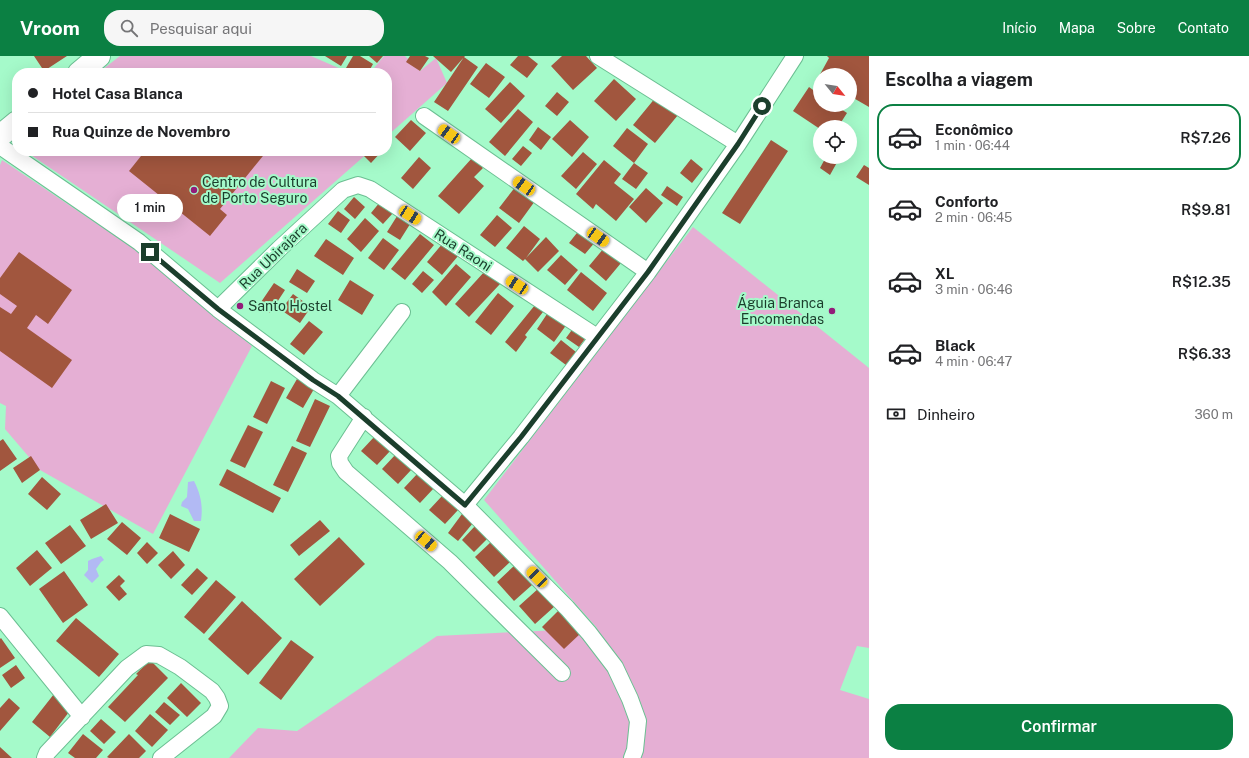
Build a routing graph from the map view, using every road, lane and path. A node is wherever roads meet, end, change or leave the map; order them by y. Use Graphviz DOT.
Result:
graph roads {
  1 [pos="99,56"];
  2 [pos="598,56"];
  3 [pos="795,56"];
  4 [pos="85,68"];
  5 [pos="424,116"];
  6 [pos="12,126"];
  7 [pos="0,136"];
  8 [pos="738,144"];
  9 [pos="0,146"];
  10 [pos="12,154"];
  11 [pos="14,156"];
  12 [pos="370,189"];
  13 [pos="648,272"];
  14 [pos="218,309"];
  15 [pos="402,312"];
  16 [pos="597,337"];
  17 [pos="338,396"];
  18 [pos="364,417"];
  19 [pos="465,505"];
  20 [pos="0,616"];
  21 [pos="562,672"];
  22 [pos="82,717"];
  23 [pos="45,758"];
  24 [pos="160,758"];
  25 [pos="632,758"];
  1 -- 4 [label="main road"];
  2 -- 8 [label="street"];
  3 -- 8 [label="street"];
  5 -- 13 [label="street"];
  6 -- 7 [label="main road"];
  8 -- 13 [label="street"];
  9 -- 10 [label="street"];
  11 -- 14 [label="street"];
  12 -- 14 [label="street, Rua Ubirajara"];
  12 -- 16 [label="street, Rua Raoni"];
  13 -- 16 [label="street"];
  14 -- 17 [label="street"];
  15 -- 17 [label="street"];
  16 -- 19 [label="street"];
  17 -- 18 [label="street"];
  18 -- 19 [label="street"];
  18 -- 21 [label="street"];
  19 -- 25 [label="street"];
  20 -- 22 [label="street"];
  22 -- 23 [label="street"];
  22 -- 24 [label="street"];
}
